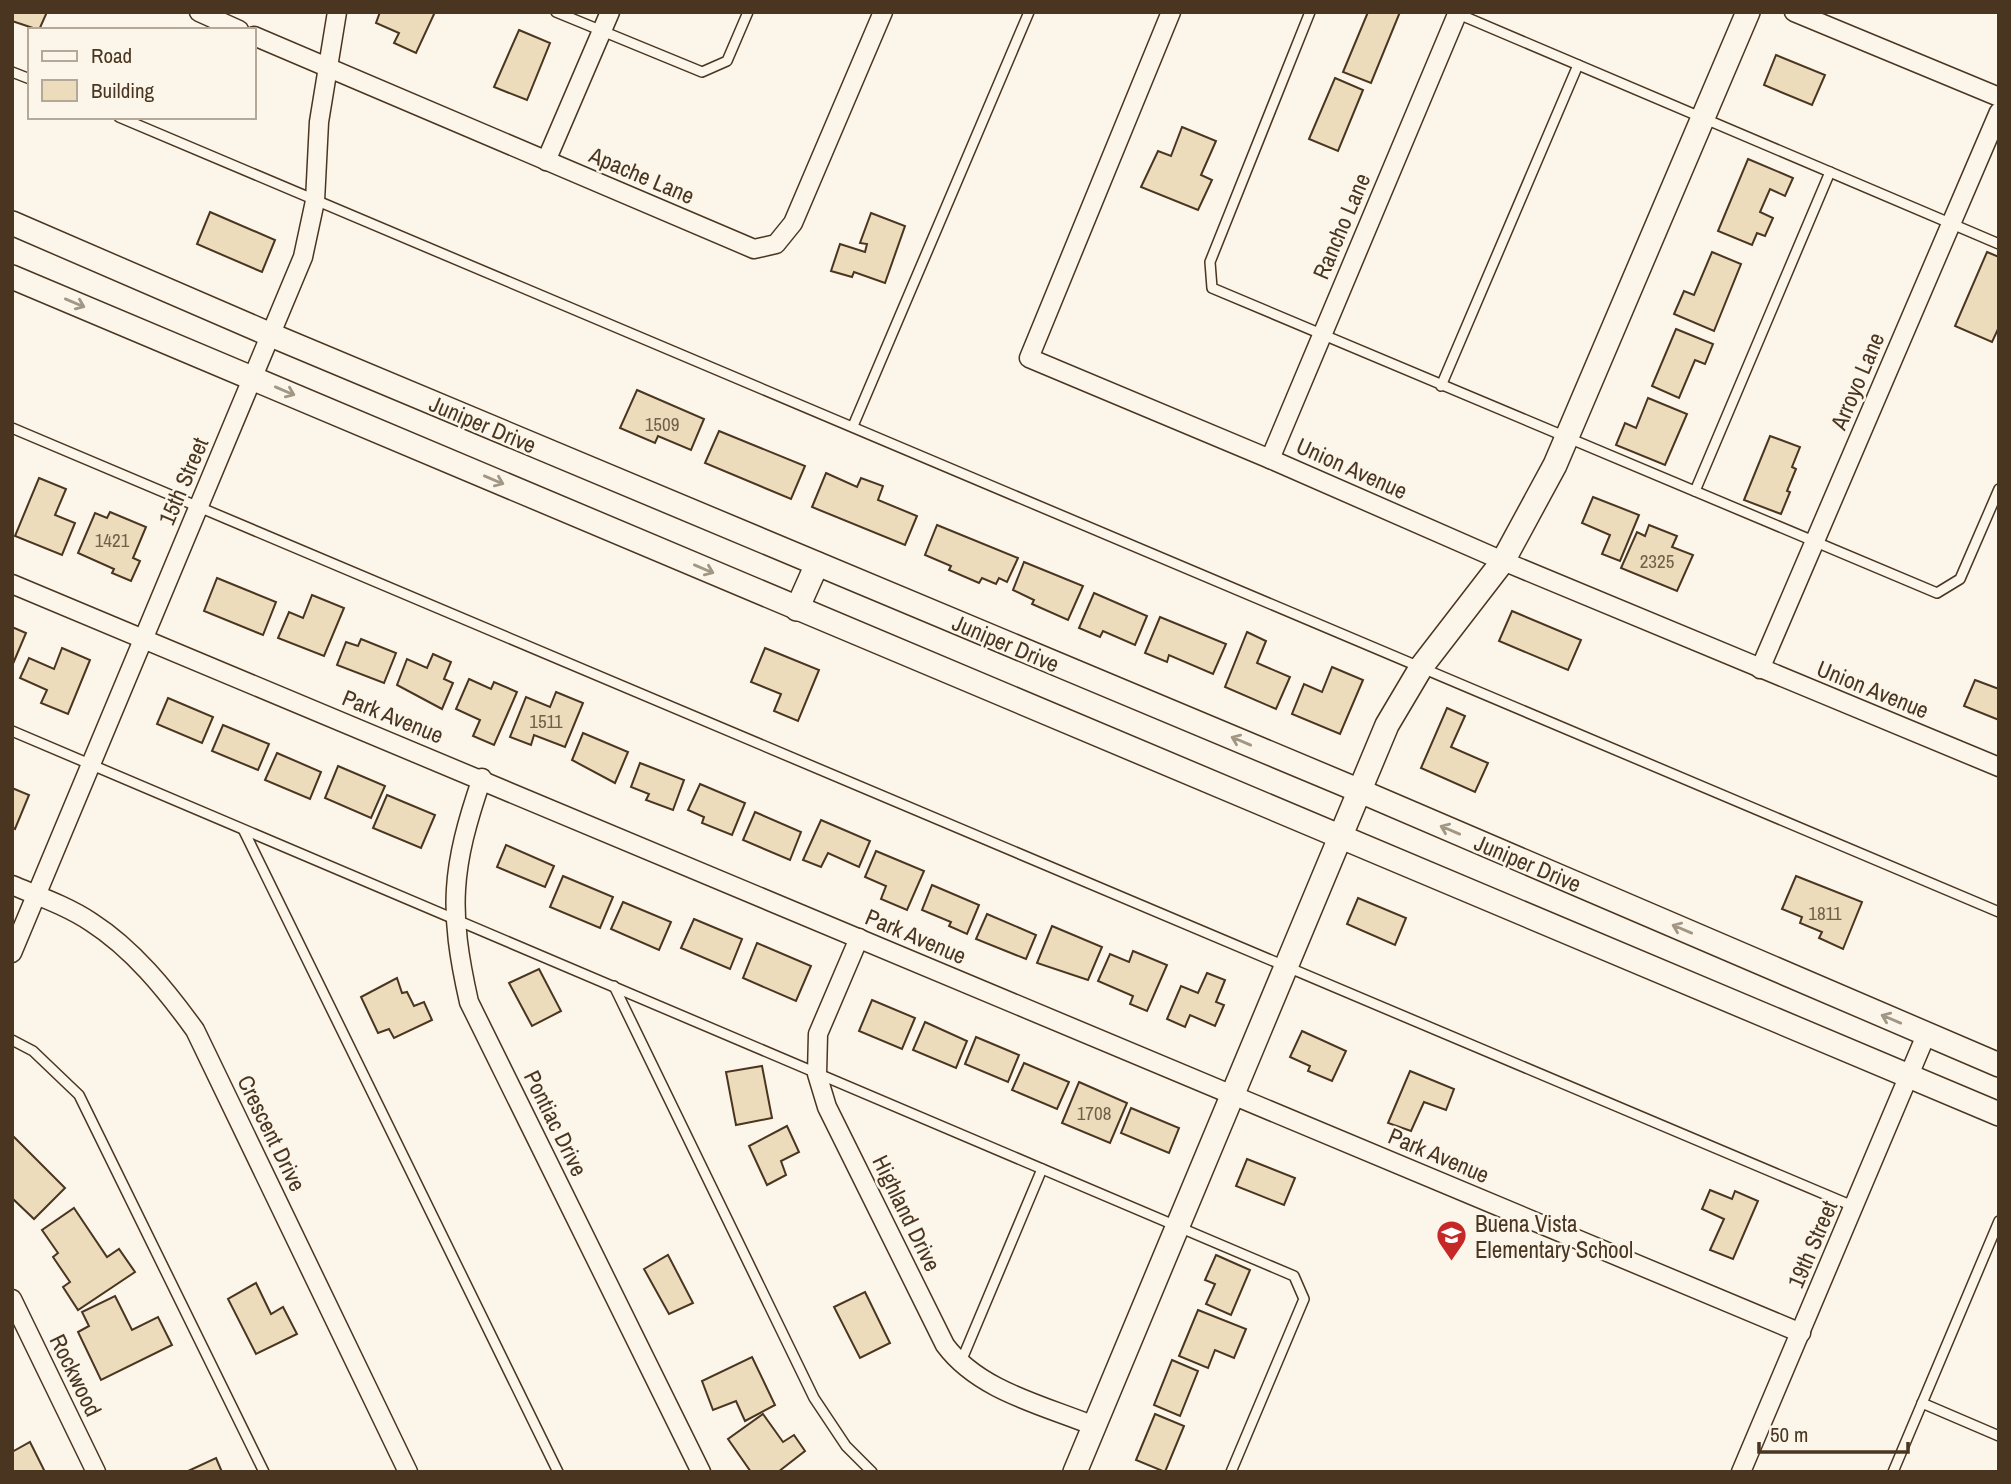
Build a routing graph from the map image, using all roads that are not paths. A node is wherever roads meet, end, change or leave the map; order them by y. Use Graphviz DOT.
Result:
graph roads {
  1 [pos="198,12"];
  2 [pos="337,12"];
  3 [pos="556,12"];
  4 [pos="610,12"];
  5 [pos="748,12"];
  6 [pos="883,12"];
  7 [pos="1029,12"];
  8 [pos="1171,12"];
  9 [pos="1310,12"];
  10 [pos="1748,12"];
  11 [pos="1794,12"];
  12 [pos="1457,13"];
  13 [pos="234,28"];
  14 [pos="601,32"];
  15 [pos="256,37"];
  16 [pos="1578,65"];
  17 [pos="326,68"];
  18 [pos="1999,97"];
  19 [pos="1999,112"];
  20 [pos="1703,118"];
  21 [pos="124,119"];
  22 [pos="546,161"];
  23 [pos="1830,172"];
  24 [pos="315,201"];
  25 [pos="12,223"];
  26 [pos="1951,225"];
  27 [pos="1999,244"];
  28 [pos="12,277"];
  29 [pos="271,335"];
  30 [pos="1322,336"];
  31 [pos="254,378"];
  32 [pos="1441,386"];
  33 [pos="853,426"];
  34 [pos="12,428"];
  35 [pos="1567,438"];
  36 [pos="1270,459"];
  37 [pos="1999,489"];
  38 [pos="1695,491"];
  39 [pos="198,508"];
  40 [pos="1815,541"];
  41 [pos="1503,561"];
  42 [pos="817,564"];
  43 [pos="12,584"];
  44 [pos="797,609"];
  45 [pos="142,640"];
  46 [pos="1422,666"];
  47 [pos="1760,669"];
  48 [pos="12,731"];
  49 [pos="90,764"];
  50 [pos="1999,767"];
  51 [pos="482,778"];
  52 [pos="1360,790"];
  53 [pos="244,831"];
  54 [pos="1340,837"];
  55 [pos="12,885"];
  56 [pos="36,895"];
  57 [pos="1999,912"];
  58 [pos="454,917"];
  59 [pos="859,938"];
  60 [pos="12,953"];
  61 [pos="1286,967"];
  62 [pos="614,986"];
  63 [pos="1926,1035"];
  64 [pos="12,1040"];
  65 [pos="1999,1065"];
  66 [pos="817,1074"];
  67 [pos="1910,1076"];
  68 [pos="1233,1095"];
  69 [pos="1999,1114"];
  70 [pos="1042,1168"];
  71 [pos="1854,1207"];
  72 [pos="1999,1221"];
  73 [pos="1178,1226"];
  74 [pos="12,1299"];
  75 [pos="1801,1333"];
  76 [pos="959,1364"];
  77 [pos="1922,1403"];
  78 [pos="1094,1426"];
  79 [pos="1999,1436"];
  80 [pos="96,1472"];
  81 [pos="264,1472"];
  82 [pos="408,1472"];
  83 [pos="558,1472"];
  84 [pos="701,1472"];
  85 [pos="872,1472"];
  86 [pos="1075,1472"];
  87 [pos="1231,1472"];
  88 [pos="1741,1472"];
  89 [pos="1894,1472"];
  1 -- 13 [label="street"];
  2 -- 17 [label="street, 15th Street"];
  3 -- 14 [label="lane"];
  4 -- 14 [label="street"];
  5 -- 14 [label="lane"];
  6 -- 22 [label="street, Apache Lane"];
  7 -- 33 [label="lane"];
  8 -- 36 [label="street, Union Avenue"];
  9 -- 30 [label="lane"];
  10 -- 20 [label="street"];
  11 -- 18 [label="street"];
  12 -- 16 [label="lane"];
  12 -- 30 [label="street, Rancho Lane"];
  14 -- 22 [label="street"];
  15 -- 17 [label="street, Apache Lane"];
  16 -- 20 [label="lane"];
  16 -- 32 [label="lane"];
  17 -- 22 [label="street, Apache Lane"];
  17 -- 24 [label="street, 15th Street"];
  19 -- 26 [label="street, Arroyo Lane"];
  20 -- 23 [label="lane"];
  20 -- 35 [label="street"];
  21 -- 24 [label="lane"];
  23 -- 26 [label="lane"];
  23 -- 38 [label="lane"];
  24 -- 29 [label="street, 15th Street"];
  24 -- 33 [label="lane"];
  25 -- 29 [label="street, Juniper Drive"];
  26 -- 27 [label="lane"];
  26 -- 40 [label="street, Arroyo Lane"];
  28 -- 31 [label="street, Juniper Drive, one-way"];
  29 -- 31 [label="street, 15th Street"];
  29 -- 42 [label="street, Juniper Drive"];
  30 -- 32 [label="lane"];
  30 -- 36 [label="street, Rancho Lane"];
  31 -- 39 [label="street, 15th Street"];
  31 -- 44 [label="street, Juniper Drive, one-way"];
  32 -- 35 [label="lane"];
  33 -- 46 [label="lane"];
  34 -- 39 [label="lane"];
  35 -- 38 [label="lane"];
  35 -- 41 [label="street"];
  36 -- 41 [label="street, Union Avenue"];
  37 -- 40 [label="lane"];
  38 -- 40 [label="lane"];
  39 -- 45 [label="street, 15th Street"];
  39 -- 61 [label="lane"];
  40 -- 47 [label="street, Arroyo Lane"];
  41 -- 46 [label="street"];
  41 -- 47 [label="street, Union Avenue"];
  42 -- 44 [label="street"];
  52 -- 42 [label="street, Juniper Drive, one-way"];
  43 -- 45 [label="street, Park Avenue"];
  44 -- 54 [label="street, Juniper Drive"];
  45 -- 49 [label="street, 15th Street"];
  45 -- 51 [label="street, Park Avenue"];
  46 -- 52 [label="street"];
  46 -- 57 [label="lane"];
  47 -- 50 [label="street, Union Avenue"];
  48 -- 49 [label="lane"];
  49 -- 53 [label="lane"];
  49 -- 56 [label="street, 15th Street"];
  51 -- 58 [label="street, Pontiac Drive"];
  51 -- 59 [label="street, Park Avenue"];
  52 -- 54 [label="street"];
  63 -- 52 [label="street, Juniper Drive, one-way"];
  53 -- 58 [label="lane"];
  53 -- 83 [label="lane"];
  54 -- 61 [label="street"];
  54 -- 67 [label="street, Juniper Drive"];
  55 -- 56 [label="street, Crescent Drive"];
  56 -- 60 [label="street, 15th Street"];
  56 -- 82 [label="street, Crescent Drive"];
  58 -- 62 [label="lane"];
  58 -- 84 [label="street, Pontiac Drive"];
  59 -- 66 [label="street, Highland Drive"];
  59 -- 68 [label="street, Park Avenue"];
  61 -- 68 [label="street"];
  61 -- 71 [label="lane"];
  62 -- 66 [label="lane"];
  62 -- 85 [label="lane"];
  63 -- 65 [label="street, Juniper Drive"];
  63 -- 67 [label="street, 19th Street"];
  64 -- 81 [label="lane"];
  66 -- 70 [label="lane"];
  66 -- 76 [label="street, Highland Drive"];
  67 -- 69 [label="street, Juniper Drive"];
  67 -- 71 [label="street, 19th Street"];
  68 -- 73 [label="street"];
  68 -- 75 [label="street, Park Avenue"];
  70 -- 73 [label="lane"];
  70 -- 76 [label="lane"];
  71 -- 75 [label="street, 19th Street"];
  72 -- 77 [label="lane"];
  73 -- 78 [label="street"];
  73 -- 87 [label="lane"];
  74 -- 80 [label="street, Rockwood"];
  75 -- 88 [label="street, 19th Street"];
  76 -- 78 [label="street, Highland Drive"];
  77 -- 79 [label="lane"];
  77 -- 89 [label="lane"];
  78 -- 86 [label="street"];
}
